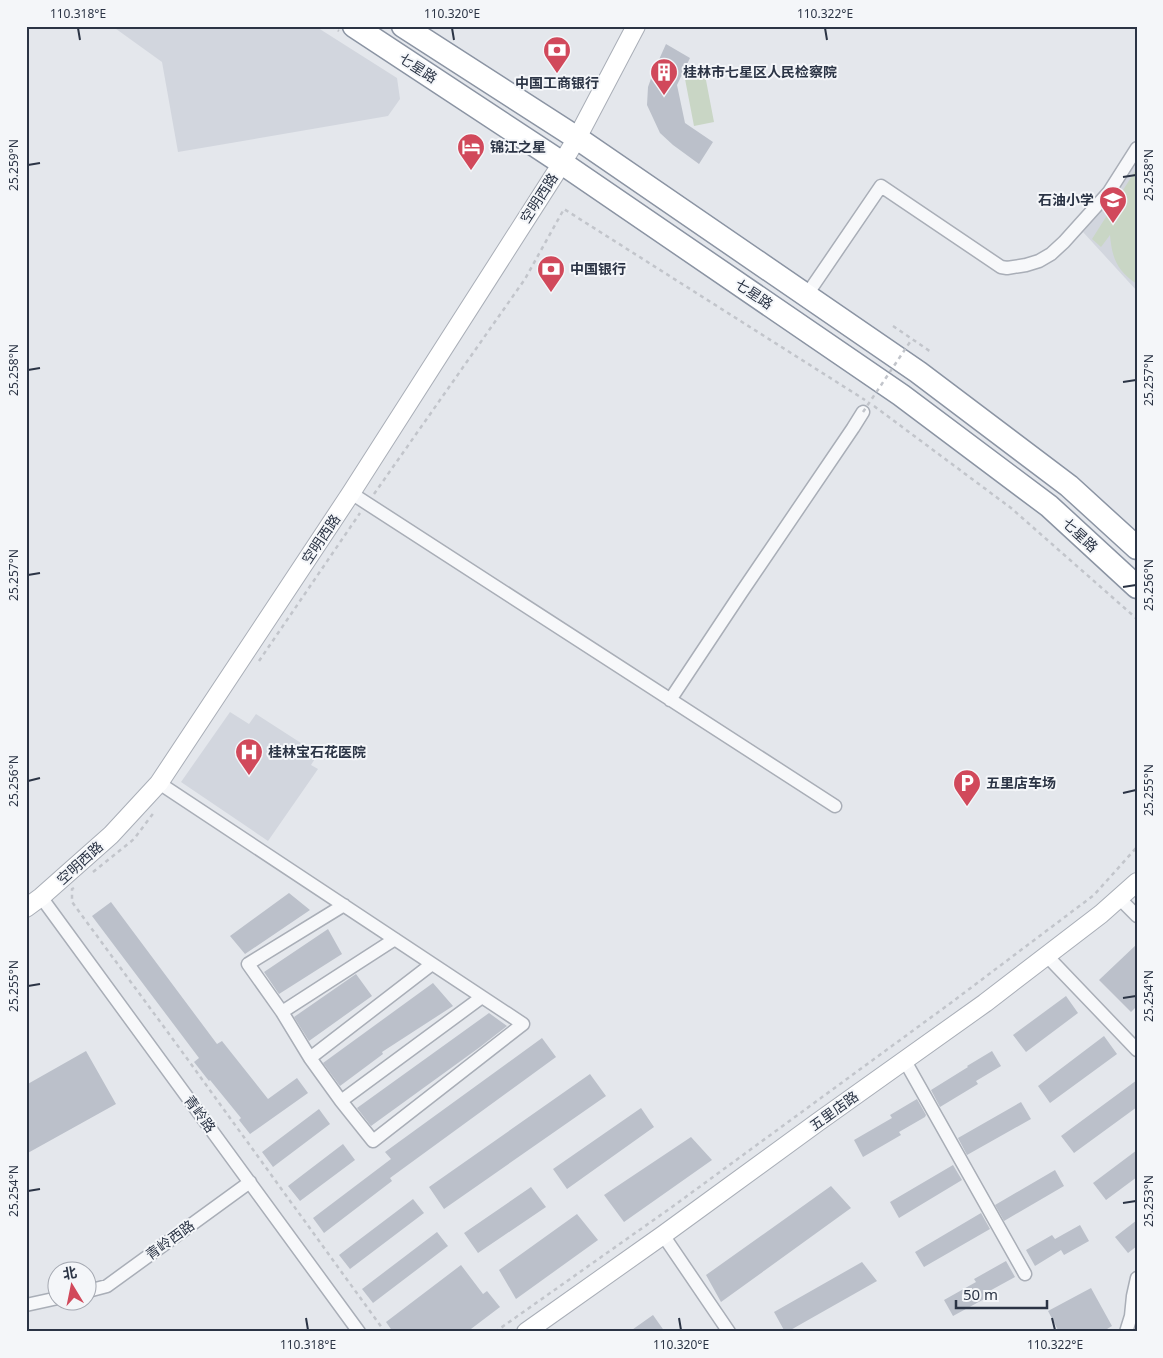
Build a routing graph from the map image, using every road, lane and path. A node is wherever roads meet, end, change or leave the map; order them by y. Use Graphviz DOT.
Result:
graph roads {
  1 [pos="354,26"];
  2 [pos="403,26"];
  3 [pos="636,26"];
  4 [pos="577,138"];
  5 [pos="1137,148"];
  6 [pos="562,162"];
  7 [pos="806,296"];
  8 [pos="892,326"];
  9 [pos="912,339"];
  10 [pos="932,352"];
  11 [pos="852,390"];
  12 [pos="866,407"];
  13 [pos="880,410"];
  14 [pos="351,493"];
  15 [pos="367,503"];
  16 [pos="1137,548"];
  17 [pos="1137,587"];
  18 [pos="1137,619"];
  19 [pos="255,666"];
  20 [pos="670,700"];
  21 [pos="164,787"];
  22 [pos="835,806"];
  23 [pos="1137,847"];
  24 [pos="88,876"];
  25 [pos="1137,882"];
  26 [pos="80,883"];
  27 [pos="41,897"];
  28 [pos="1119,898"];
  29 [pos="344,905"];
  30 [pos="26,908"];
  31 [pos="1137,916"];
  32 [pos="395,939"];
  33 [pos="1047,956"];
  34 [pos="432,964"];
  35 [pos="482,997"];
  36 [pos="282,1012"];
  37 [pos="1137,1050"];
  38 [pos="310,1058"];
  39 [pos="905,1061"];
  40 [pos="341,1102"];
  41 [pos="250,1182"];
  42 [pos="663,1235"];
  43 [pos="1025,1274"];
  44 [pos="1137,1278"];
  45 [pos="98,1288"];
  46 [pos="48,1300"];
  47 [pos="26,1305"];
  48 [pos="359,1332"];
  49 [pos="385,1332"];
  50 [pos="494,1332"];
  51 [pos="526,1332"];
  52 [pos="729,1332"];
  53 [pos="1126,1332"];
  1 -- 6 [label="highway, 七星路"];
  2 -- 4 [label="highway, 七星路"];
  3 -- 4 [label="main road, 空明西路"];
  4 -- 6 [label="main road, 空明西路"];
  4 -- 7 [label="highway, 七星路"];
  5 -- 7 [label="street"];
  6 -- 14 [label="main road, 空明西路"];
  6 -- 17 [label="highway, 七星路"];
  7 -- 16 [label="highway, 七星路"];
  8 -- 9 [label="path"];
  9 -- 10 [label="path"];
  9 -- 12 [label="path, bridge"];
  11 -- 12 [label="path"];
  11 -- 13 [label="path"];
  11 -- 15 [label="path"];
  12 -- 13 [label="path"];
  12 -- 20 [label="street"];
  13 -- 18 [label="path"];
  14 -- 15 [label="street"];
  14 -- 21 [label="main road, 空明西路"];
  15 -- 19 [label="path"];
  15 -- 20 [label="street"];
  20 -- 22 [label="street"];
  21 -- 24 [label="path"];
  21 -- 27 [label="main road, 空明西路"];
  21 -- 29 [label="street"];
  23 -- 50 [label="path"];
  25 -- 28 [label="main road, 五里店路"];
  26 -- 49 [label="path"];
  27 -- 30 [label="main road, 空明西路"];
  27 -- 41 [label="street, 青岭路"];
  28 -- 31 [label="street"];
  28 -- 33 [label="main road, 五里店路"];
  29 -- 32 [label="street"];
  29 -- 36 [label="street"];
  32 -- 34 [label="street"];
  32 -- 36 [label="street"];
  33 -- 37 [label="street"];
  33 -- 39 [label="main road, 五里店路"];
  34 -- 35 [label="street"];
  34 -- 38 [label="street"];
  35 -- 40 [label="street"];
  35 -- 40 [label="street"];
  36 -- 38 [label="street"];
  38 -- 40 [label="street"];
  39 -- 42 [label="main road, 五里店路"];
  39 -- 43 [label="street"];
  41 -- 45 [label="street, 青岭西路"];
  41 -- 48 [label="street, 青岭路"];
  42 -- 51 [label="main road, 五里店路"];
  42 -- 52 [label="street"];
  44 -- 53 [label="street"];
  46 -- 47 [label="street"];
}
